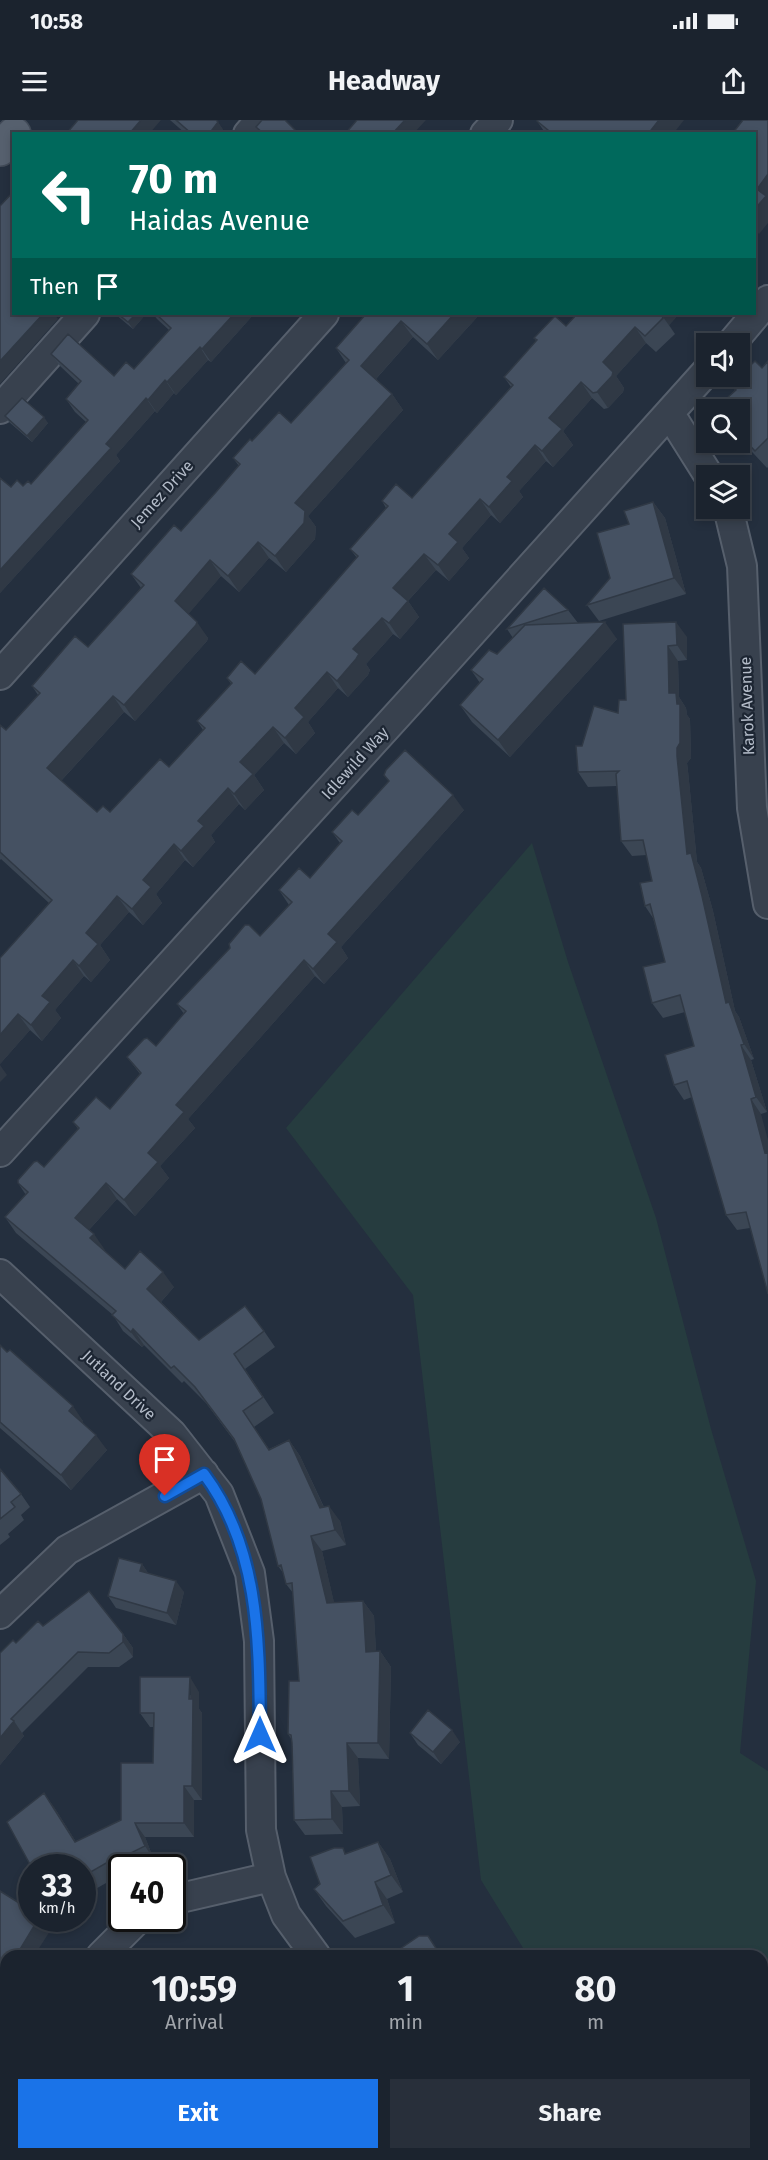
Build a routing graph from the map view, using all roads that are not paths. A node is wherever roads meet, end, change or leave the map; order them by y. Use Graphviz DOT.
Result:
graph roads {
  1 [pos="26,120"];
  2 [pos="260,120"];
  3 [pos="498,120"];
  4 [pos="16,132"];
  5 [pos="250,132"];
  6 [pos="487,132"];
  7 [pos="12,136"];
  8 [pos="0,149"];
  9 [pos="768,300"];
  10 [pos="756,314"];
  11 [pos="84,315"];
  12 [pos="323,315"];
  13 [pos="755,315"];
  14 [pos="740,333"];
  15 [pos="696,384"];
  16 [pos="0,409"];
  17 [pos="670,414"];
  18 [pos="702,465"];
  19 [pos="730,519"];
  20 [pos="0,675"];
  21 [pos="768,904"];
  22 [pos="0,1152"];
  23 [pos="0,1274"];
  24 [pos="204,1474"];
  25 [pos="0,1614"];
  26 [pos="271,1877"];
  27 [pos="186,1897"];
  28 [pos="125,1932"];
  29 [pos="107,1950"];
  30 [pos="312,1950"];
  1 -- 4 [label="main road"];
  2 -- 5 [label="street"];
  3 -- 6 [label="street"];
  7 -- 8 [label="main road"];
  9 -- 10 [label="street"];
  11 -- 16 [label="street"];
  12 -- 20 [label="street, Jemez Drive"];
  13 -- 14 [label="street"];
  15 -- 17 [label="street, Idlewild Way"];
  17 -- 18 [label="street"];
  17 -- 22 [label="street, Idlewild Way"];
  19 -- 21 [label="street, Karok Avenue"];
  23 -- 24 [label="street, Jutland Drive"];
  24 -- 25 [label="street"];
  24 -- 26 [label="street, Jutland Drive"];
  26 -- 27 [label="street"];
  26 -- 30 [label="street, Jutland Drive"];
  28 -- 29 [label="street"];
}
